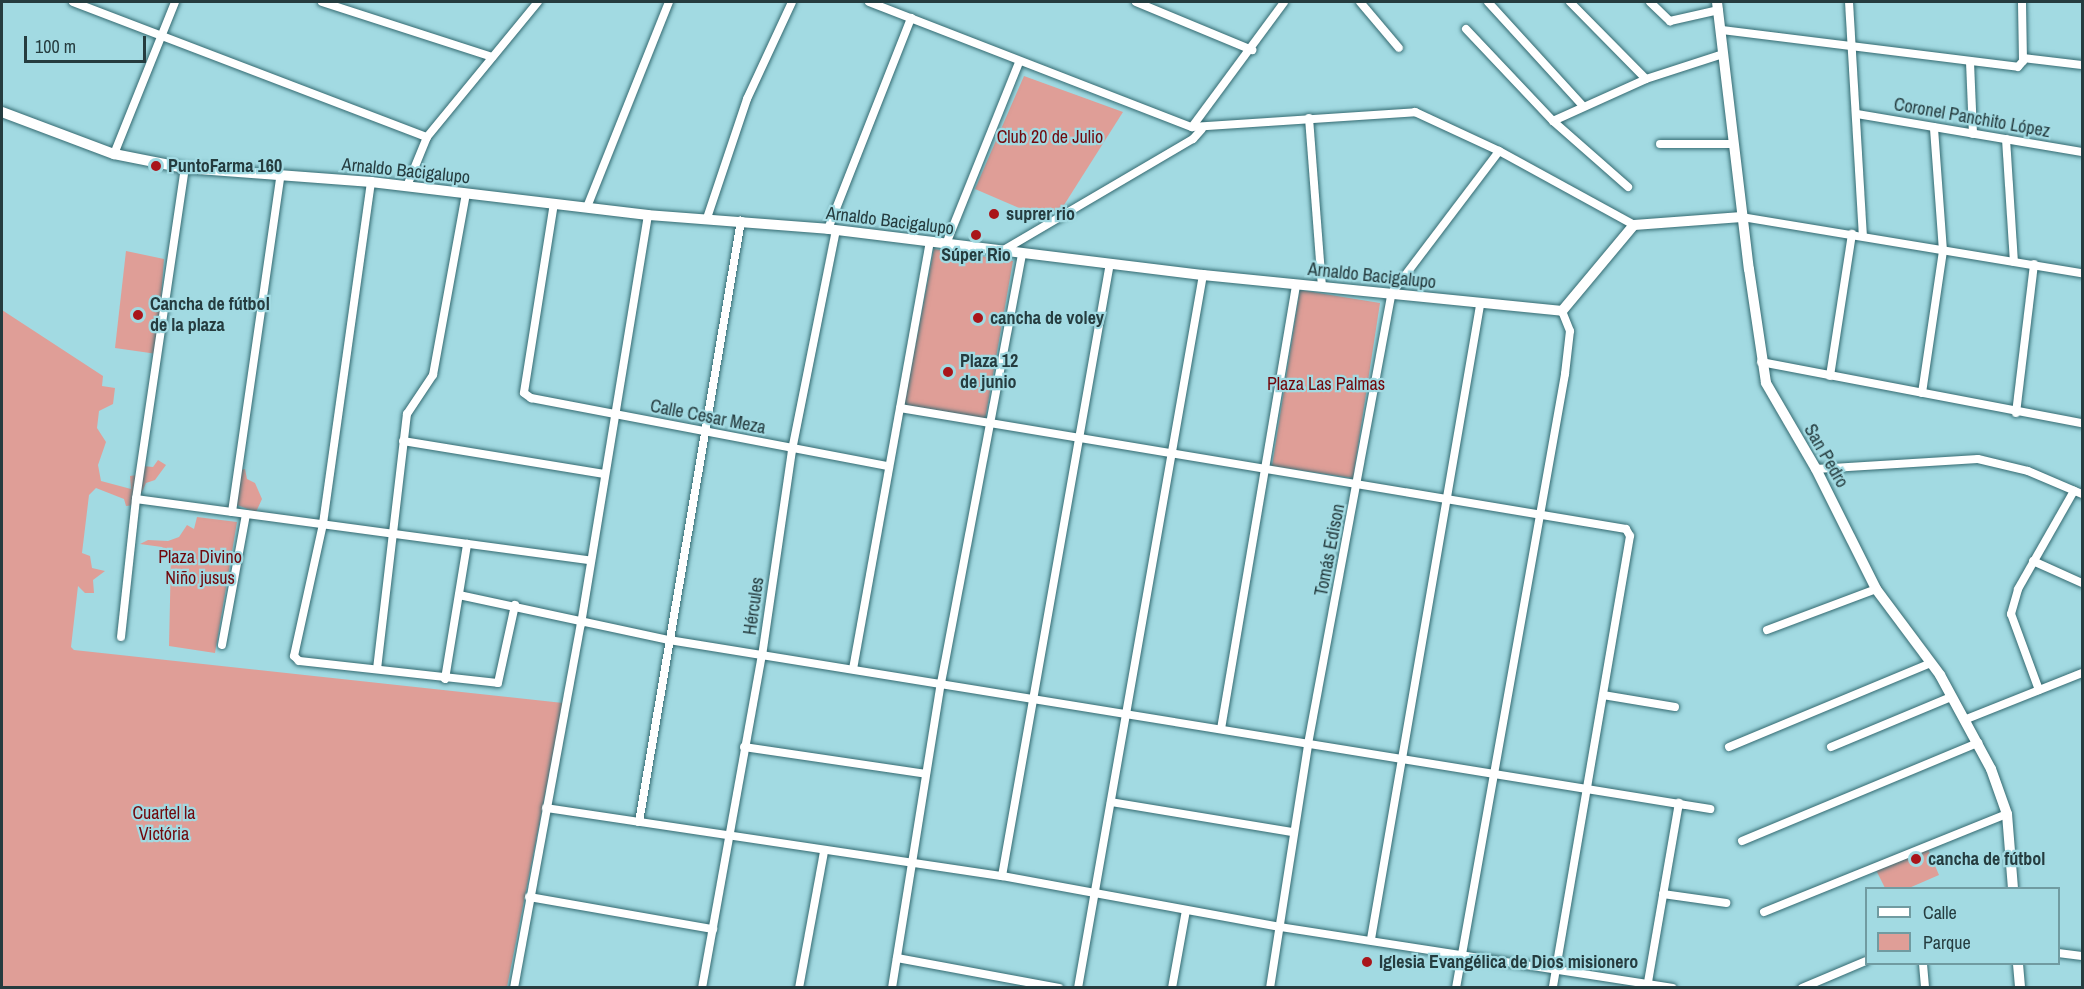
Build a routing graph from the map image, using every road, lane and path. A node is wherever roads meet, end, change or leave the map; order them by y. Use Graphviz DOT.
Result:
graph roads {
  1 [pos="73,2"];
  2 [pos="175,2"];
  3 [pos="322,2"];
  4 [pos="538,2"];
  5 [pos="669,2"];
  6 [pos="792,2"];
  7 [pos="869,2"];
  8 [pos="1136,2"];
  9 [pos="1284,2"];
  10 [pos="1360,2"];
  11 [pos="1488,2"];
  12 [pos="1570,2"];
  13 [pos="1650,2"];
  14 [pos="1849,2"];
  15 [pos="2022,2"];
  16 [pos="1718,6"];
  17 [pos="911,18"];
  18 [pos="1466,29"];
  19 [pos="1722,30"];
  20 [pos="163,36"];
  21 [pos="1399,48"];
  22 [pos="1854,48"];
  23 [pos="1252,50"];
  24 [pos="1723,54"];
  25 [pos="492,57"];
  26 [pos="2024,58"];
  27 [pos="1019,62"];
  28 [pos="1970,62"];
  29 [pos="2082,65"];
  30 [pos="1646,79"];
  31 [pos="1582,105"];
  32 [pos="2,112"];
  33 [pos="1857,114"];
  34 [pos="1309,118"];
  35 [pos="1553,121"];
  36 [pos="1192,127"];
  37 [pos="1934,127"];
  38 [pos="1203,129"];
  39 [pos="1973,134"];
  40 [pos="427,137"];
  41 [pos="2006,139"];
  42 [pos="1660,144"];
  43 [pos="1733,144"];
  44 [pos="1498,151"];
  45 [pos="2082,152"];
  46 [pos="114,154"];
  47 [pos="185,168"];
  48 [pos="280,177"];
  49 [pos="371,182"];
  50 [pos="407,186"];
  51 [pos="1628,187"];
  52 [pos="466,193"];
  53 [pos="554,203"];
  54 [pos="587,207"];
  55 [pos="648,215"];
  56 [pos="1742,217"];
  57 [pos="707,218"];
  58 [pos="741,221"];
  59 [pos="1634,225"];
  60 [pos="832,230"];
  61 [pos="1852,234"];
  62 [pos="1863,236"];
  63 [pos="930,243"];
  64 [pos="946,244"];
  65 [pos="1943,251"];
  66 [pos="1000,252"];
  67 [pos="1022,254"];
  68 [pos="2014,262"];
  69 [pos="1110,263"];
  70 [pos="2034,264"];
  71 [pos="2082,273"];
  72 [pos="1203,275"];
  73 [pos="1296,284"];
  74 [pos="1322,287"];
  75 [pos="1390,294"];
  76 [pos="1480,305"];
  77 [pos="1562,311"];
  78 [pos="1761,362"];
  79 [pos="1830,376"];
  80 [pos="1922,393"];
  81 [pos="900,408"];
  82 [pos="2016,413"];
  83 [pos="614,414"];
  84 [pos="2082,423"];
  85 [pos="992,426"];
  86 [pos="705,432"];
  87 [pos="1080,440"];
  88 [pos="403,441"];
  89 [pos="792,450"];
  90 [pos="1172,456"];
  91 [pos="887,466"];
  92 [pos="1816,468"];
  93 [pos="1264,471"];
  94 [pos="603,474"];
  95 [pos="1358,486"];
  96 [pos="2074,491"];
  97 [pos="2082,494"];
  98 [pos="136,499"];
  99 [pos="1449,501"];
  100 [pos="232,512"];
  101 [pos="246,514"];
  102 [pos="1542,515"];
  103 [pos="323,524"];
  104 [pos="392,532"];
  105 [pos="467,544"];
  106 [pos="590,560"];
  107 [pos="2033,561"];
  108 [pos="2082,583"];
  109 [pos="1876,589"];
  110 [pos="459,595"];
  111 [pos="515,605"];
  112 [pos="581,624"];
  113 [pos="1767,630"];
  114 [pos="121,638"];
  115 [pos="669,640"];
  116 [pos="222,645"];
  117 [pos="762,656"];
  118 [pos="1931,663"];
  119 [pos="377,669"];
  120 [pos="853,669"];
  121 [pos="2082,673"];
  122 [pos="445,679"];
  123 [pos="941,683"];
  124 [pos="2039,690"];
  125 [pos="1603,695"];
  126 [pos="1951,696"];
  127 [pos="1033,699"];
  128 [pos="1675,707"];
  129 [pos="1126,715"];
  130 [pos="1964,720"];
  131 [pos="1221,729"];
  132 [pos="1978,743"];
  133 [pos="1308,744"];
  134 [pos="744,747"];
  135 [pos="1729,747"];
  136 [pos="1831,747"];
  137 [pos="1403,758"];
  138 [pos="1495,773"];
  139 [pos="927,774"];
  140 [pos="1585,786"];
  141 [pos="1111,802"];
  142 [pos="1679,803"];
  143 [pos="546,808"];
  144 [pos="1710,809"];
  145 [pos="2007,814"];
  146 [pos="639,822"];
  147 [pos="1293,832"];
  148 [pos="729,837"];
  149 [pos="1742,841"];
  150 [pos="824,852"];
  151 [pos="913,866"];
  152 [pos="1002,876"];
  153 [pos="2013,887"];
  154 [pos="1663,894"];
  155 [pos="1095,895"];
  156 [pos="529,897"];
  157 [pos="1726,903"];
  158 [pos="1186,910"];
  159 [pos="1764,912"];
  160 [pos="1280,927"];
  161 [pos="714,929"];
  162 [pos="1371,939"];
  163 [pos="2060,953"];
  164 [pos="1462,955"];
  165 [pos="2082,957"];
  166 [pos="897,958"];
  167 [pos="1865,961"];
  168 [pos="1923,965"];
  169 [pos="2018,965"];
  170 [pos="1556,969"];
  171 [pos="1818,984"];
  172 [pos="1648,986"];
  173 [pos="514,987"];
  174 [pos="702,987"];
  175 [pos="799,987"];
  176 [pos="892,987"];
  177 [pos="1059,987"];
  178 [pos="1078,987"];
  179 [pos="1172,987"];
  180 [pos="1270,987"];
  181 [pos="1456,987"];
  182 [pos="1553,987"];
  183 [pos="1671,987"];
  184 [pos="1802,987"];
  185 [pos="1925,987"];
  186 [pos="2020,987"];
  1 -- 20 [label="street"];
  2 -- 20 [label="street"];
  3 -- 25 [label="street"];
  4 -- 25 [label="street"];
  5 -- 54 [label="street"];
  6 -- 57 [label="street"];
  7 -- 17 [label="street"];
  8 -- 23 [label="street"];
  9 -- 23 [label="street"];
  10 -- 21 [label="street"];
  11 -- 31 [label="street"];
  12 -- 30 [label="street"];
  13 -- 16 [label="street"];
  14 -- 22 [label="street"];
  15 -- 26 [label="street"];
  16 -- 19 [label="street, San Pedro"];
  17 -- 27 [label="street"];
  17 -- 60 [label="street, Hércules"];
  18 -- 35 [label="street"];
  19 -- 22 [label="street"];
  19 -- 24 [label="street, San Pedro"];
  20 -- 40 [label="street"];
  20 -- 46 [label="street"];
  22 -- 28 [label="street"];
  22 -- 33 [label="street"];
  23 -- 36 [label="street"];
  24 -- 30 [label="street"];
  24 -- 43 [label="street, San Pedro"];
  25 -- 40 [label="street"];
  26 -- 28 [label="street"];
  26 -- 29 [label="street"];
  27 -- 36 [label="street"];
  27 -- 64 [label="street"];
  28 -- 39 [label="street"];
  30 -- 31 [label="street"];
  31 -- 35 [label="street"];
  32 -- 46 [label="street, Arnaldo Bacigalupo"];
  33 -- 37 [label="street, Coronel Panchito López"];
  33 -- 62 [label="street"];
  34 -- 38 [label="street"];
  34 -- 44 [label="street"];
  34 -- 74 [label="street"];
  35 -- 51 [label="street"];
  36 -- 38 [label="street"];
  37 -- 39 [label="street, Coronel Panchito López"];
  37 -- 65 [label="street"];
  38 -- 66 [label="street"];
  39 -- 41 [label="street, Coronel Panchito López"];
  40 -- 50 [label="street"];
  41 -- 45 [label="street, Coronel Panchito López"];
  41 -- 68 [label="street"];
  42 -- 43 [label="street"];
  43 -- 56 [label="street, San Pedro"];
  44 -- 59 [label="street"];
  44 -- 75 [label="street, Tomás Edison"];
  46 -- 47 [label="street, Arnaldo Bacigalupo"];
  47 -- 48 [label="street, Arnaldo Bacigalupo"];
  47 -- 98 [label="street"];
  48 -- 49 [label="street, Arnaldo Bacigalupo"];
  48 -- 100 [label="street"];
  49 -- 50 [label="street, Arnaldo Bacigalupo"];
  49 -- 103 [label="street"];
  50 -- 52 [label="street, Arnaldo Bacigalupo"];
  52 -- 53 [label="street, Arnaldo Bacigalupo"];
  52 -- 88 [label="street"];
  53 -- 54 [label="street, Arnaldo Bacigalupo"];
  53 -- 83 [label="street, Calle Cesar Meza"];
  54 -- 55 [label="street, Arnaldo Bacigalupo"];
  55 -- 57 [label="street, Arnaldo Bacigalupo"];
  55 -- 83 [label="street"];
  56 -- 59 [label="street"];
  56 -- 61 [label="street"];
  56 -- 78 [label="street, San Pedro"];
  57 -- 58 [label="street, Arnaldo Bacigalupo"];
  58 -- 60 [label="street, Arnaldo Bacigalupo"];
  58 -- 86 [label="street"];
  59 -- 77 [label="street"];
  60 -- 63 [label="street, Arnaldo Bacigalupo"];
  60 -- 89 [label="street, Hércules"];
  61 -- 62 [label="street"];
  61 -- 79 [label="street"];
  62 -- 65 [label="street"];
  63 -- 64 [label="street, Arnaldo Bacigalupo"];
  63 -- 81 [label="street"];
  64 -- 66 [label="street, Arnaldo Bacigalupo"];
  65 -- 68 [label="street"];
  65 -- 80 [label="street"];
  66 -- 67 [label="street, Arnaldo Bacigalupo"];
  67 -- 69 [label="street, Arnaldo Bacigalupo"];
  67 -- 85 [label="street"];
  68 -- 70 [label="street"];
  69 -- 72 [label="street, Arnaldo Bacigalupo"];
  69 -- 87 [label="street"];
  70 -- 71 [label="street"];
  70 -- 82 [label="street"];
  72 -- 73 [label="street, Arnaldo Bacigalupo"];
  72 -- 90 [label="street"];
  73 -- 74 [label="street, Arnaldo Bacigalupo"];
  73 -- 93 [label="street"];
  74 -- 75 [label="street, Arnaldo Bacigalupo"];
  75 -- 76 [label="street, Arnaldo Bacigalupo"];
  75 -- 95 [label="street, Tomás Edison"];
  76 -- 77 [label="street, Arnaldo Bacigalupo"];
  76 -- 99 [label="street"];
  77 -- 102 [label="street"];
  78 -- 79 [label="street"];
  78 -- 92 [label="street, San Pedro"];
  79 -- 80 [label="street"];
  80 -- 82 [label="street"];
  81 -- 85 [label="street"];
  81 -- 91 [label="street"];
  82 -- 84 [label="street"];
  83 -- 86 [label="street, Calle Cesar Meza"];
  83 -- 94 [label="street"];
  85 -- 87 [label="street"];
  85 -- 123 [label="street"];
  86 -- 89 [label="street, Calle Cesar Meza"];
  86 -- 115 [label="street"];
  87 -- 90 [label="street"];
  87 -- 127 [label="street"];
  88 -- 94 [label="street"];
  88 -- 104 [label="street"];
  89 -- 91 [label="street, Calle Cesar Meza"];
  89 -- 117 [label="street, Hércules"];
  90 -- 93 [label="street"];
  90 -- 129 [label="street"];
  91 -- 120 [label="street"];
  92 -- 96 [label="street"];
  92 -- 109 [label="street, San Pedro"];
  93 -- 95 [label="street"];
  93 -- 131 [label="street"];
  94 -- 106 [label="street"];
  95 -- 99 [label="street"];
  95 -- 133 [label="street, Tomás Edison"];
  96 -- 97 [label="street"];
  96 -- 107 [label="street"];
  98 -- 100 [label="street"];
  98 -- 114 [label="street"];
  99 -- 102 [label="street"];
  99 -- 137 [label="street"];
  100 -- 101 [label="street"];
  101 -- 103 [label="street"];
  101 -- 116 [label="street"];
  102 -- 125 [label="street"];
  102 -- 138 [label="street"];
  103 -- 104 [label="street"];
  103 -- 119 [label="street"];
  104 -- 105 [label="street"];
  104 -- 119 [label="street"];
  105 -- 106 [label="street"];
  105 -- 110 [label="street"];
  106 -- 112 [label="street"];
  107 -- 108 [label="street"];
  107 -- 124 [label="street"];
  109 -- 113 [label="street"];
  109 -- 118 [label="street, San Pedro"];
  110 -- 111 [label="street"];
  110 -- 122 [label="street"];
  111 -- 112 [label="street"];
  111 -- 122 [label="street"];
  112 -- 115 [label="street"];
  112 -- 143 [label="street"];
  115 -- 117 [label="street"];
  115 -- 146 [label="street"];
  117 -- 120 [label="street"];
  117 -- 134 [label="street, Hércules"];
  118 -- 126 [label="street, San Pedro"];
  118 -- 135 [label="street"];
  119 -- 122 [label="street"];
  120 -- 123 [label="street"];
  121 -- 124 [label="street"];
  123 -- 127 [label="street"];
  123 -- 139 [label="street"];
  124 -- 130 [label="street"];
  125 -- 128 [label="street"];
  125 -- 140 [label="street"];
  126 -- 130 [label="street, San Pedro"];
  126 -- 136 [label="street"];
  127 -- 129 [label="street"];
  127 -- 152 [label="street"];
  129 -- 131 [label="street"];
  129 -- 141 [label="street"];
  130 -- 132 [label="street, San Pedro"];
  131 -- 133 [label="street"];
  132 -- 145 [label="street, San Pedro"];
  132 -- 149 [label="street"];
  133 -- 137 [label="street"];
  133 -- 147 [label="street, Tomás Edison"];
  134 -- 139 [label="street"];
  134 -- 148 [label="street, Hércules"];
  137 -- 138 [label="street"];
  137 -- 162 [label="street"];
  138 -- 140 [label="street"];
  138 -- 164 [label="street"];
  139 -- 151 [label="street"];
  140 -- 142 [label="street"];
  140 -- 170 [label="street"];
  141 -- 147 [label="street"];
  141 -- 155 [label="street"];
  142 -- 144 [label="street"];
  142 -- 154 [label="street"];
  143 -- 146 [label="street"];
  143 -- 156 [label="street"];
  145 -- 153 [label="street, San Pedro"];
  145 -- 159 [label="street"];
  146 -- 148 [label="street"];
  147 -- 160 [label="street, Tomás Edison"];
  148 -- 150 [label="street"];
  148 -- 161 [label="street, Hércules"];
  150 -- 151 [label="street"];
  150 -- 175 [label="street"];
  151 -- 152 [label="street"];
  151 -- 166 [label="street"];
  152 -- 155 [label="street"];
  154 -- 157 [label="street"];
  154 -- 172 [label="street"];
  155 -- 158 [label="street"];
  155 -- 178 [label="street"];
  156 -- 161 [label="street"];
  156 -- 173 [label="street"];
  158 -- 160 [label="street"];
  158 -- 179 [label="street"];
  160 -- 162 [label="street"];
  160 -- 180 [label="street, Tomás Edison"];
  161 -- 174 [label="street, Hércules"];
  162 -- 164 [label="street"];
  163 -- 165 [label="street"];
  164 -- 170 [label="street"];
  164 -- 181 [label="street"];
  166 -- 176 [label="street"];
  166 -- 177 [label="street"];
  167 -- 171 [label="street"];
  168 -- 185 [label="street"];
  169 -- 186 [label="street"];
  170 -- 172 [label="street"];
  170 -- 182 [label="street"];
  171 -- 184 [label="street"];
  172 -- 183 [label="street"];
}
